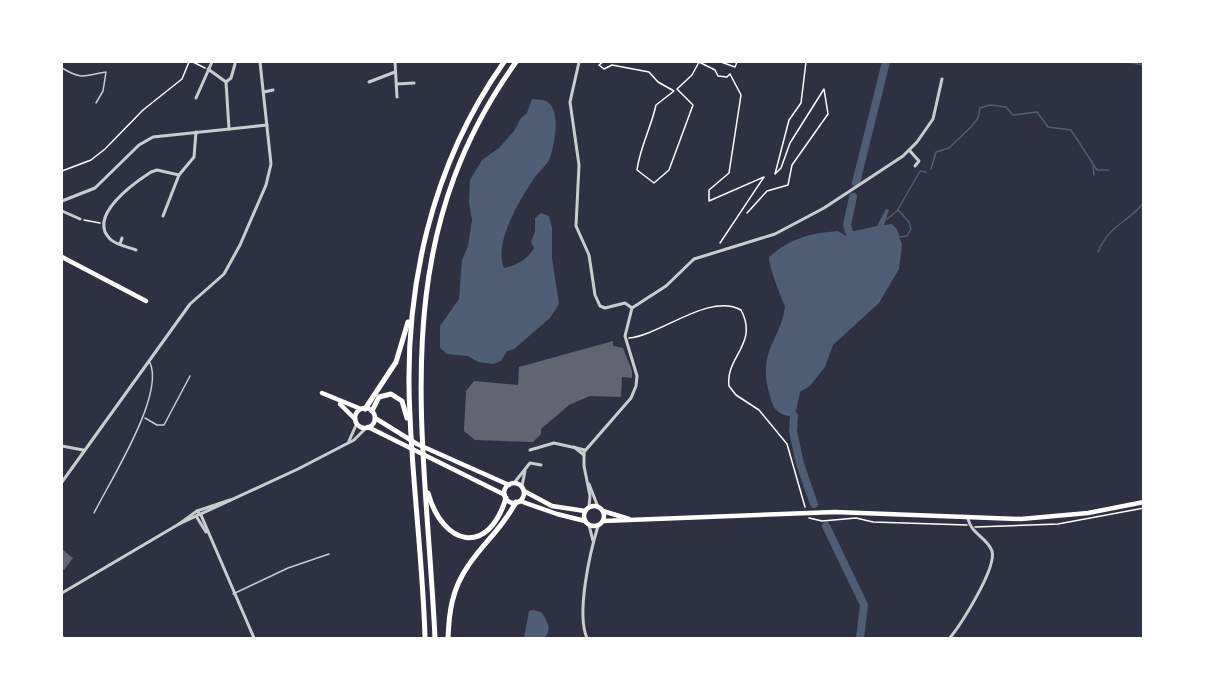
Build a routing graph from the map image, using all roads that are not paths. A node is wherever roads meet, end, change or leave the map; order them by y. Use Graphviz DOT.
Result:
graph roads {
  1 [pos="212,62"];
  2 [pos="260,62"];
  3 [pos="395,62"];
  4 [pos="504,62"];
  5 [pos="516,62"];
  6 [pos="579,62"];
  7 [pos="235,64"];
  8 [pos="62,68"];
  9 [pos="208,69"];
  10 [pos="395,72"];
  11 [pos="942,79"];
  12 [pos="226,82"];
  13 [pos="369,82"];
  14 [pos="414,83"];
  15 [pos="397,84"];
  16 [pos="273,90"];
  17 [pos="264,92"];
  18 [pos="397,97"];
  19 [pos="196,98"];
  20 [pos="96,103"];
  21 [pos="267,125"];
  22 [pos="229,129"];
  23 [pos="196,132"];
  24 [pos="910,150"];
  25 [pos="915,166"];
  26 [pos="179,175"];
  27 [pos="62,201"];
  28 [pos="62,211"];
  29 [pos="163,216"];
  30 [pos="80,219"];
  31 [pos="122,238"];
  32 [pos="120,244"];
  33 [pos="136,250"];
  34 [pos="62,257"];
  35 [pos="146,301"];
  36 [pos="413,305"];
  37 [pos="632,308"];
  38 [pos="149,361"];
  39 [pos="190,376"];
  40 [pos="322,393"];
  41 [pos="338,402"];
  42 [pos="363,409"];
  43 [pos="372,411"];
  44 [pos="144,418"];
  45 [pos="375,418"];
  46 [pos="356,421"];
  47 [pos="410,425"];
  48 [pos="367,427"];
  49 [pos="348,442"];
  50 [pos="62,446"];
  51 [pos="574,447"];
  52 [pos="82,450"];
  53 [pos="530,450"];
  54 [pos="586,450"];
  55 [pos="584,455"];
  56 [pos="541,465"];
  57 [pos="525,469"];
  58 [pos="424,479"];
  59 [pos="62,482"];
  60 [pos="588,483"];
  61 [pos="512,484"];
  62 [pos="523,489"];
  63 [pos="506,496"];
  64 [pos="230,500"];
  65 [pos="518,501"];
  66 [pos="1143,502"];
  67 [pos="587,509"];
  68 [pos="601,509"];
  69 [pos="197,511"];
  70 [pos="94,513"];
  71 [pos="201,515"];
  72 [pos="196,517"];
  73 [pos="968,519"];
  74 [pos="585,520"];
  75 [pos="635,520"];
  76 [pos="603,521"];
  77 [pos="179,524"];
  78 [pos="589,525"];
  79 [pos="598,526"];
  80 [pos="206,532"];
  81 [pos="593,543"];
  82 [pos="329,554"];
  83 [pos="62,593"];
  84 [pos="233,594"];
  85 [pos="254,638"];
  86 [pos="425,639"];
  87 [pos="435,639"];
  88 [pos="448,639"];
  89 [pos="587,639"];
  90 [pos="950,639"];
  1 -- 9 [label="street"];
  2 -- 17 [label="street"];
  3 -- 10 [label="street"];
  4 -- 36 [label="highway"];
  5 -- 58 [label="highway"];
  6 -- 37 [label="street"];
  7 -- 12 [label="street"];
  8 -- 20 [label="lane"];
  9 -- 12 [label="street"];
  9 -- 19 [label="street"];
  10 -- 13 [label="street"];
  10 -- 15 [label="street"];
  11 -- 24 [label="street"];
  12 -- 22 [label="street"];
  14 -- 15 [label="street"];
  15 -- 18 [label="street"];
  16 -- 17 [label="street"];
  17 -- 21 [label="street"];
  21 -- 22 [label="street"];
  21 -- 38 [label="street"];
  22 -- 23 [label="street"];
  23 -- 26 [label="street"];
  23 -- 27 [label="street"];
  24 -- 25 [label="street"];
  24 -- 37 [label="street"];
  26 -- 29 [label="street"];
  26 -- 32 [label="street"];
  28 -- 30 [label="street"];
  31 -- 32 [label="street"];
  32 -- 33 [label="street"];
  34 -- 35 [label="main road"];
  36 -- 42 [label="highway"];
  36 -- 47 [label="highway"];
  37 -- 54 [label="street"];
  38 -- 44 [label="lane"];
  38 -- 52 [label="street"];
  39 -- 44 [label="lane"];
  40 -- 41 [label="main road"];
  41 -- 42 [label="main road"];
  41 -- 46 [label="main road"];
  42 -- 43 [label="main road"];
  42 -- 46 [label="main road"];
  43 -- 45 [label="main road"];
  43 -- 47 [label="highway"];
  44 -- 70 [label="lane"];
  45 -- 48 [label="main road"];
  45 -- 61 [label="main road"];
  46 -- 48 [label="main road"];
  46 -- 49 [label="street"];
  47 -- 86 [label="highway"];
  48 -- 49 [label="street"];
  48 -- 63 [label="main road"];
  49 -- 64 [label="street"];
  50 -- 52 [label="street"];
  51 -- 53 [label="street"];
  51 -- 54 [label="street"];
  51 -- 55 [label="street"];
  52 -- 59 [label="street"];
  54 -- 55 [label="street"];
  55 -- 60 [label="street"];
  56 -- 57 [label="street"];
  57 -- 61 [label="street"];
  57 -- 62 [label="street"];
  58 -- 63 [label="highway"];
  58 -- 87 [label="highway"];
  60 -- 67 [label="street"];
  60 -- 68 [label="street"];
  61 -- 62 [label="main road"];
  61 -- 63 [label="main road"];
  62 -- 65 [label="main road"];
  62 -- 67 [label="main road"];
  63 -- 65 [label="main road"];
  64 -- 69 [label="street"];
  64 -- 71 [label="street"];
  65 -- 74 [label="main road"];
  65 -- 88 [label="highway"];
  66 -- 73 [label="main road"];
  67 -- 68 [label="main road"];
  67 -- 74 [label="main road"];
  68 -- 75 [label="main road"];
  68 -- 76 [label="main road"];
  69 -- 71 [label="street"];
  69 -- 72 [label="street"];
  69 -- 77 [label="street"];
  71 -- 72 [label="street"];
  71 -- 80 [label="street"];
  72 -- 77 [label="street"];
  72 -- 80 [label="street"];
  73 -- 75 [label="main road"];
  73 -- 90 [label="street"];
  74 -- 78 [label="main road"];
  75 -- 76 [label="main road"];
  76 -- 79 [label="main road"];
  77 -- 83 [label="street"];
  78 -- 79 [label="main road"];
  78 -- 81 [label="street"];
  79 -- 81 [label="street"];
  80 -- 84 [label="street"];
  81 -- 89 [label="street"];
  82 -- 84 [label="lane"];
  84 -- 85 [label="street"];
}
